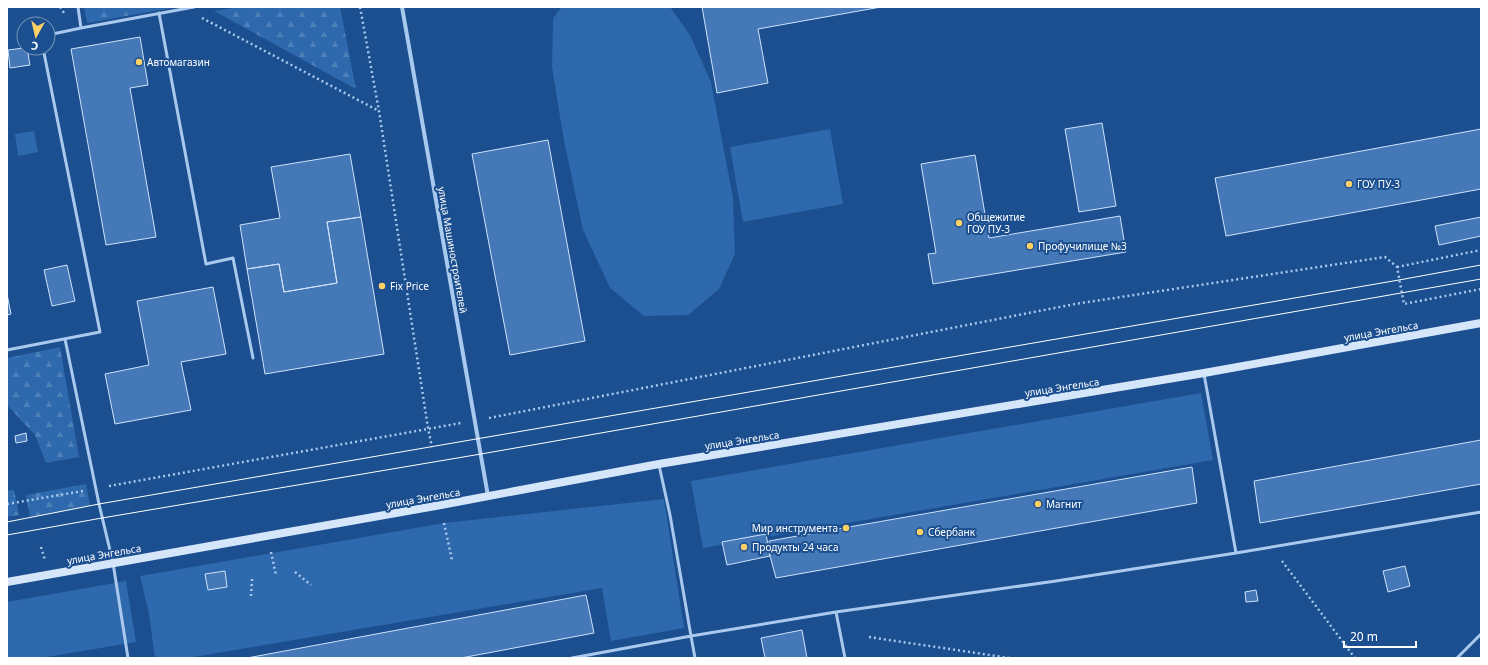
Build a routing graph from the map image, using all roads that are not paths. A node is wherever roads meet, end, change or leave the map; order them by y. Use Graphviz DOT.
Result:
graph roads {
  1 [pos="78,7"];
  2 [pos="194,7"];
  3 [pos="402,7"];
  4 [pos="159,13"];
  5 [pos="81,28"];
  6 [pos="56,33"];
  7 [pos="45,56"];
  8 [pos="1481,323"];
  9 [pos="65,339"];
  10 [pos="7,350"];
  11 [pos="254,358"];
  12 [pos="1204,373"];
  13 [pos="659,464"];
  14 [pos="488,496"];
  15 [pos="1481,512"];
  16 [pos="1236,553"];
  17 [pos="113,563"];
  18 [pos="7,582"];
  19 [pos="836,612"];
  20 [pos="1481,634"];
  21 [pos="691,636"];
  22 [pos="128,658"];
  23 [pos="572,658"];
  24 [pos="695,658"];
  25 [pos="845,658"];
  26 [pos="1457,658"];
  1 -- 5 [label="lane"];
  2 -- 4 [label="lane"];
  3 -- 14 [label="street, улица Машиностроителей"];
  4 -- 5 [label="lane"];
  4 -- 11 [label="lane"];
  5 -- 6 [label="lane"];
  7 -- 9 [label="lane"];
  8 -- 12 [label="main road, улица Энгельса"];
  9 -- 10 [label="lane"];
  9 -- 17 [label="lane"];
  12 -- 13 [label="main road, улица Энгельса"];
  12 -- 16 [label="lane"];
  13 -- 14 [label="main road, улица Энгельса"];
  13 -- 21 [label="lane"];
  14 -- 17 [label="main road, улица Энгельса"];
  15 -- 16 [label="lane"];
  16 -- 19 [label="lane"];
  17 -- 18 [label="main road, улица Энгельса"];
  17 -- 22 [label="lane"];
  19 -- 21 [label="lane"];
  19 -- 25 [label="lane"];
  20 -- 26 [label="lane"];
  21 -- 23 [label="lane"];
  21 -- 24 [label="lane"];
}
